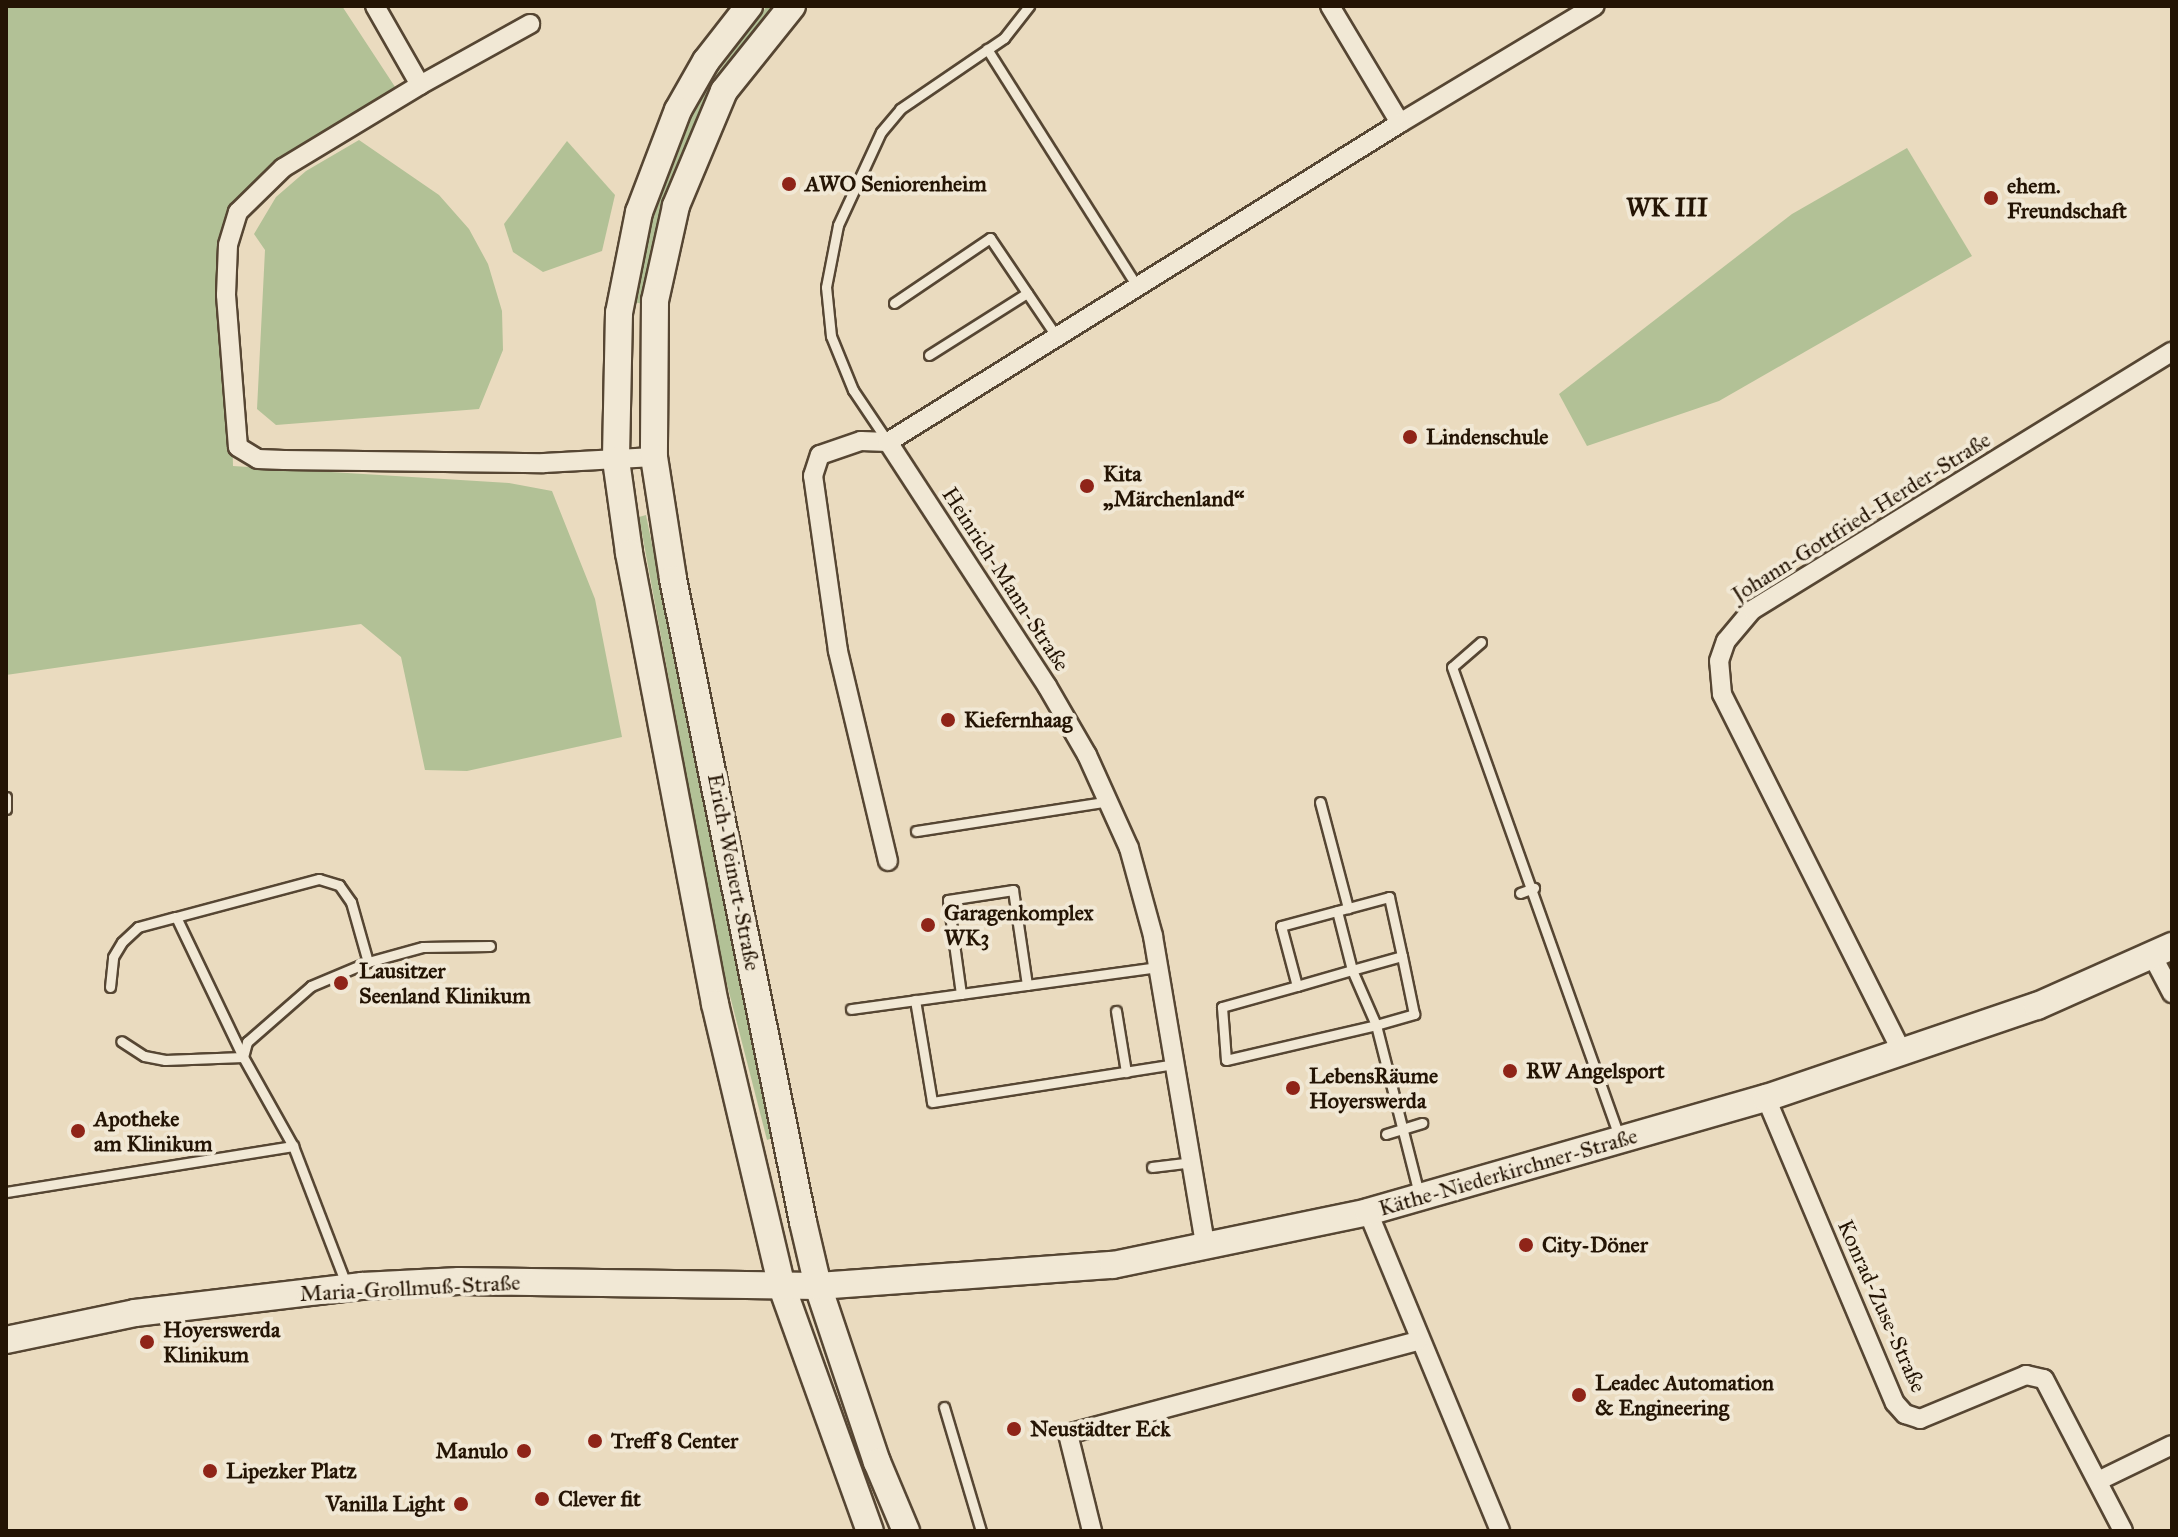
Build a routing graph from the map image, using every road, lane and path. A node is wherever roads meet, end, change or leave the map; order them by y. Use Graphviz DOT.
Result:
graph roads {
  1 [pos="375,6"];
  2 [pos="749,6"];
  3 [pos="792,6"];
  4 [pos="1029,6"];
  5 [pos="1330,6"];
  6 [pos="1595,6"];
  7 [pos="530,24"];
  8 [pos="987,49"];
  9 [pos="420,85"];
  10 [pos="1400,123"];
  11 [pos="1136,285"];
  12 [pos="1027,293"];
  13 [pos="894,303"];
  14 [pos="1056,336"];
  15 [pos="2172,352"];
  16 [pos="929,355"];
  17 [pos="888,442"];
  18 [pos="654,457"];
  19 [pos="616,460"];
  20 [pos="1481,642"];
  21 [pos="6,797"];
  22 [pos="1110,801"];
  23 [pos="1320,802"];
  24 [pos="6,809"];
  25 [pos="916,831"];
  26 [pos="888,861"];
  27 [pos="1534,888"];
  28 [pos="1520,893"];
  29 [pos="1342,909"];
  30 [pos="176,917"];
  31 [pos="490,946"];
  32 [pos="2162,952"];
  33 [pos="1402,956"];
  34 [pos="368,962"];
  35 [pos="1159,967"];
  36 [pos="1352,970"];
  37 [pos="1027,985"];
  38 [pos="1297,986"];
  39 [pos="110,987"];
  40 [pos="2172,993"];
  41 [pos="961,994"];
  42 [pos="915,1000"];
  43 [pos="851,1009"];
  44 [pos="1116,1011"];
  45 [pos="1376,1025"];
  46 [pos="121,1041"];
  47 [pos="1903,1054"];
  48 [pos="243,1057"];
  49 [pos="1176,1064"];
  50 [pos="1126,1072"];
  51 [pos="1766,1098"];
  52 [pos="1422,1123"];
  53 [pos="1403,1129"];
  54 [pos="1386,1134"];
  55 [pos="1620,1140"];
  56 [pos="293,1146"];
  57 [pos="1191,1162"];
  58 [pos="1152,1167"];
  59 [pos="6,1192"];
  60 [pos="1420,1197"];
  61 [pos="1368,1212"];
  62 [pos="1206,1248"];
  63 [pos="818,1286"];
  64 [pos="347,1287"];
  65 [pos="782,1287"];
  66 [pos="6,1340"];
  67 [pos="1418,1341"];
  68 [pos="944,1407"];
  69 [pos="2172,1445"];
  70 [pos="2098,1481"];
  71 [pos="870,1531"];
  72 [pos="906,1531"];
  73 [pos="981,1531"];
  74 [pos="1092,1531"];
  75 [pos="1500,1531"];
  76 [pos="2123,1531"];
  1 -- 9 [label="street"];
  2 -- 19 [label="street, Erich-Weinert-Straße"];
  3 -- 18 [label="street, Erich-Weinert-Straße"];
  4 -- 8 [label="lane, Heinrich-Mann-Straße"];
  5 -- 10 [label="street"];
  6 -- 10 [label="street"];
  7 -- 9 [label="street"];
  8 -- 11 [label="lane"];
  8 -- 17 [label="lane, Heinrich-Mann-Straße"];
  9 -- 19 [label="street"];
  10 -- 11 [label="street"];
  11 -- 14 [label="street"];
  12 -- 13 [label="lane"];
  12 -- 14 [label="lane"];
  12 -- 16 [label="lane"];
  14 -- 17 [label="street"];
  15 -- 47 [label="street, Johann-Gottfried-Herder-Straße"];
  17 -- 22 [label="street, Heinrich-Mann-Straße"];
  17 -- 26 [label="street"];
  18 -- 19 [label="street"];
  18 -- 63 [label="street, Erich-Weinert-Straße"];
  19 -- 65 [label="street, Erich-Weinert-Straße"];
  20 -- 27 [label="lane"];
  21 -- 24 [label="lane"];
  22 -- 25 [label="lane"];
  22 -- 35 [label="street, Heinrich-Mann-Straße"];
  23 -- 29 [label="lane"];
  27 -- 28 [label="lane"];
  27 -- 55 [label="lane"];
  29 -- 33 [label="lane"];
  29 -- 36 [label="lane"];
  29 -- 38 [label="lane"];
  30 -- 34 [label="lane"];
  30 -- 39 [label="lane"];
  30 -- 48 [label="lane"];
  31 -- 34 [label="lane"];
  32 -- 40 [label="street"];
  32 -- 47 [label="street, Käthe-Niederkirchner-Straße"];
  33 -- 36 [label="lane"];
  33 -- 45 [label="lane"];
  34 -- 48 [label="lane"];
  35 -- 37 [label="lane"];
  35 -- 49 [label="street, Heinrich-Mann-Straße"];
  36 -- 38 [label="lane"];
  36 -- 45 [label="lane"];
  37 -- 41 [label="lane"];
  37 -- 41 [label="lane"];
  38 -- 45 [label="lane"];
  41 -- 42 [label="lane"];
  42 -- 43 [label="lane"];
  42 -- 50 [label="lane"];
  44 -- 50 [label="lane"];
  45 -- 53 [label="lane"];
  46 -- 48 [label="lane"];
  47 -- 51 [label="street, Käthe-Niederkirchner-Straße"];
  48 -- 56 [label="lane"];
  49 -- 50 [label="lane"];
  49 -- 57 [label="street, Heinrich-Mann-Straße"];
  51 -- 55 [label="street, Käthe-Niederkirchner-Straße"];
  51 -- 70 [label="street, Konrad-Zuse-Straße"];
  52 -- 53 [label="lane"];
  53 -- 54 [label="lane"];
  53 -- 60 [label="lane"];
  55 -- 60 [label="street, Käthe-Niederkirchner-Straße"];
  56 -- 59 [label="lane"];
  56 -- 64 [label="lane"];
  57 -- 58 [label="lane"];
  57 -- 62 [label="street, Heinrich-Mann-Straße"];
  60 -- 61 [label="street, Käthe-Niederkirchner-Straße"];
  61 -- 62 [label="street, Käthe-Niederkirchner-Straße"];
  61 -- 67 [label="street"];
  62 -- 63 [label="street, Käthe-Niederkirchner-Straße"];
  63 -- 65 [label="street, Maria-Grollmuß-Straße"];
  63 -- 72 [label="street, Erich-Weinert-Straße"];
  64 -- 65 [label="street, Maria-Grollmuß-Straße"];
  64 -- 66 [label="street, Maria-Grollmuß-Straße"];
  65 -- 71 [label="street, Erich-Weinert-Straße"];
  67 -- 74 [label="street"];
  67 -- 75 [label="street"];
  68 -- 73 [label="lane"];
  69 -- 70 [label="street"];
  70 -- 76 [label="street, Konrad-Zuse-Straße"];
}
